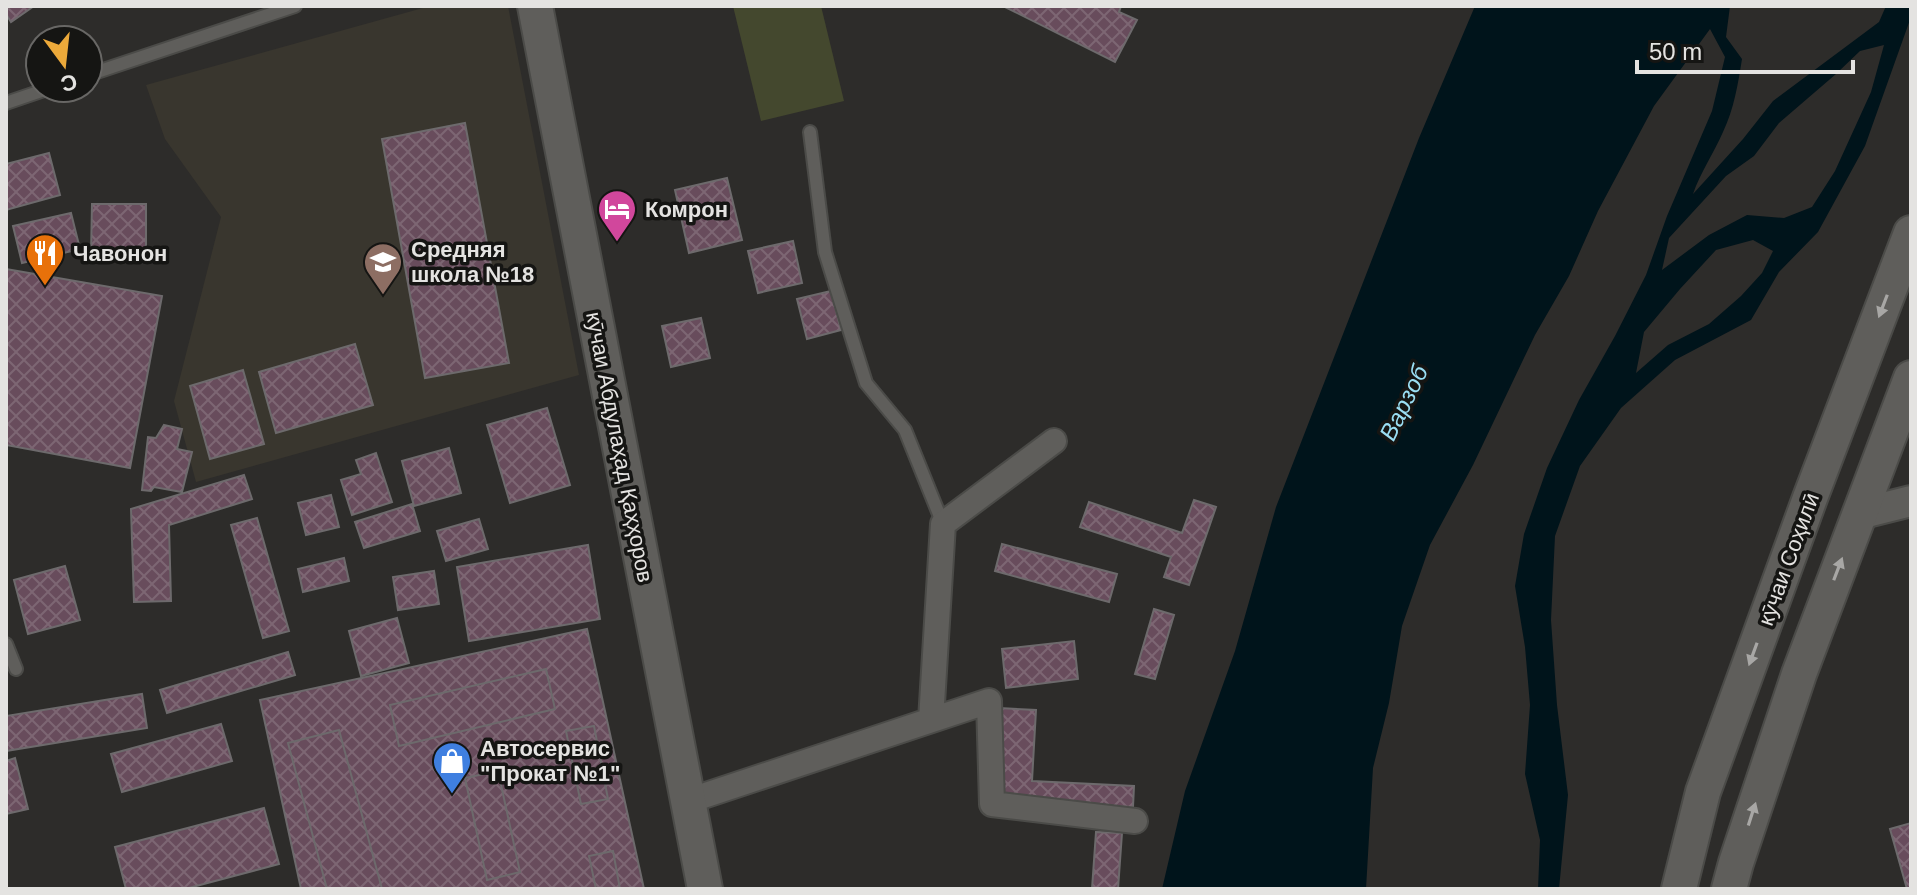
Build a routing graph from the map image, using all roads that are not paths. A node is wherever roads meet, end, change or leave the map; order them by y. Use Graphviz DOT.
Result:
graph roads {
  1 [pos="295,6"];
  2 [pos="535,6"];
  3 [pos="104,70"];
  4 [pos="810,132"];
  5 [pos="1911,233"];
  6 [pos="1911,378"];
  7 [pos="1054,441"];
  8 [pos="1911,501"];
  9 [pos="1859,514"];
  10 [pos="943,524"];
  11 [pos="6,644"];
  12 [pos="16,669"];
  13 [pos="931,720"];
  14 [pos="688,801"];
  15 [pos="1135,821"];
  16 [pos="705,889"];
  17 [pos="1679,889"];
  18 [pos="1729,889"];
  1 -- 3 [label="lane"];
  2 -- 14 [label="main road, кӯчаи Абдулаҳад Қаҳҳоров"];
  4 -- 10 [label="lane"];
  5 -- 17 [label="main road, кӯчаи Соҳилӣ, one-way"];
  6 -- 9 [label="main road"];
  7 -- 10 [label="street"];
  8 -- 9 [label="street"];
  18 -- 9 [label="main road, one-way"];
  10 -- 13 [label="street"];
  11 -- 12 [label="lane"];
  13 -- 14 [label="street"];
  13 -- 15 [label="street"];
  14 -- 16 [label="main road, кӯчаи Абдулаҳад Қаҳҳоров"];
}
